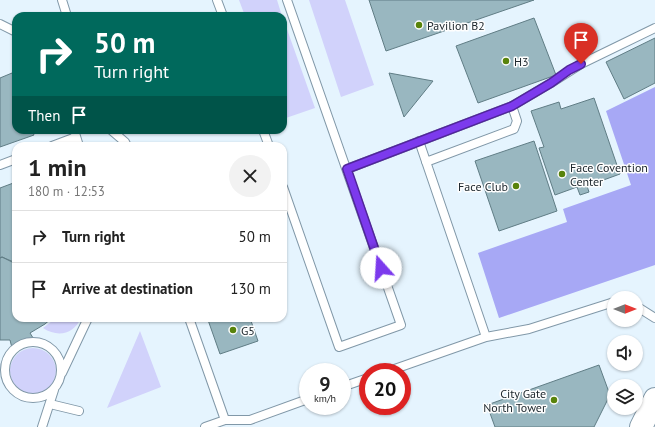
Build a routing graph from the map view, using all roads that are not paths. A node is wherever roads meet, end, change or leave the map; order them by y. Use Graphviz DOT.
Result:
graph roads {
  1 [pos="62,0"];
  2 [pos="217,0"];
  3 [pos="288,0"];
  4 [pos="66,12"];
  5 [pos="222,12"];
  6 [pos="0,24"];
  7 [pos="655,28"];
  8 [pos="12,30"];
  9 [pos="512,106"];
  10 [pos="75,134"];
  11 [pos="116,134"];
  12 [pos="419,141"];
  13 [pos="60,142"];
  14 [pos="125,142"];
  15 [pos="12,160"];
  16 [pos="426,162"];
  17 [pos="0,165"];
  18 [pos="347,169"];
  19 [pos="287,198"];
  20 [pos="607,304"];
  21 [pos="643,310"];
  22 [pos="655,318"];
  23 [pos="86,322"];
  24 [pos="189,322"];
  25 [pos="486,337"];
  26 [pos="6,363"];
  27 [pos="411,363"];
  28 [pos="0,372"];
  29 [pos="61,375"];
  30 [pos="54,389"];
  31 [pos="655,399"];
  32 [pos="299,402"];
  33 [pos="50,404"];
  34 [pos="79,411"];
  35 [pos="225,420"];
  36 [pos="42,427"];
  37 [pos="204,427"];
  38 [pos="640,427"];
  1 -- 4 [label="lane"];
  2 -- 5 [label="lane"];
  3 -- 18 [label="lane"];
  6 -- 8 [label="lane"];
  7 -- 9 [label="lane"];
  9 -- 12 [label="lane"];
  9 -- 16 [label="lane"];
  10 -- 13 [label="lane"];
  11 -- 14 [label="lane"];
  12 -- 16 [label="lane"];
  12 -- 18 [label="lane"];
  15 -- 17 [label="lane"];
  16 -- 25 [label="lane"];
  18 -- 19 [label="lane"];
  20 -- 25 [label="lane"];
  21 -- 22 [label="lane"];
  23 -- 29 [label="lane"];
  24 -- 35 [label="lane"];
  25 -- 27 [label="lane"];
  26 -- 28 [label="lane"];
  26 -- 29 [label="lane"];
  26 -- 30 [label="lane"];
  29 -- 30 [label="lane"];
  30 -- 33 [label="lane"];
  31 -- 38 [label="main road"];
  32 -- 35 [label="lane"];
  33 -- 34 [label="lane"];
  33 -- 36 [label="lane"];
  35 -- 37 [label="lane"];
}
